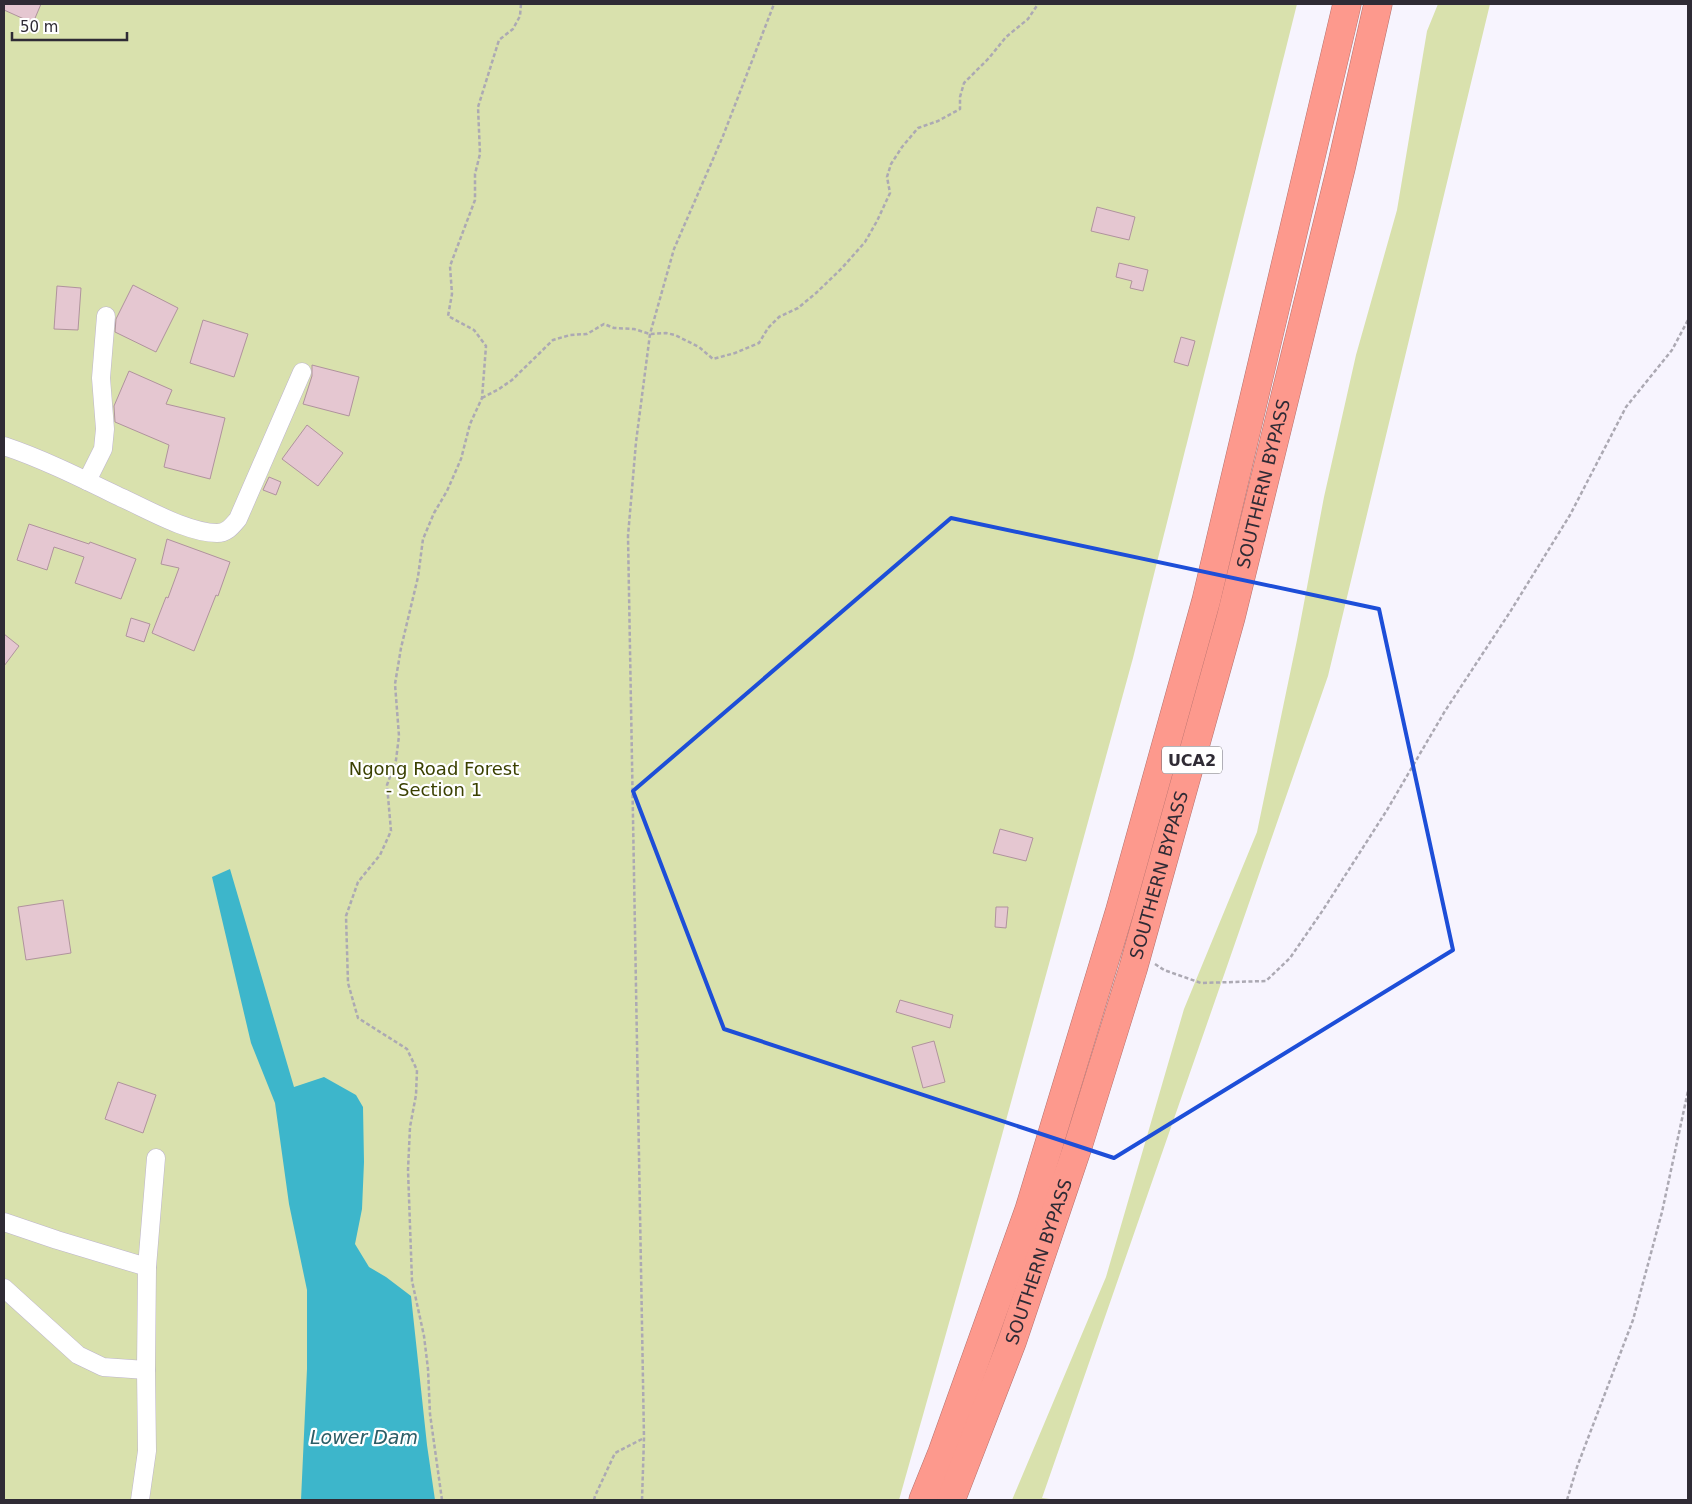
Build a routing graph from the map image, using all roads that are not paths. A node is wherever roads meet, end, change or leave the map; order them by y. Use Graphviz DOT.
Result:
graph roads {
  1 [pos="1347,4"];
  2 [pos="1378,4"];
  3 [pos="106,316"];
  4 [pos="302,372"];
  5 [pos="4,446"];
  6 [pos="87,481"];
  7 [pos="156,1158"];
  8 [pos="4,1222"];
  9 [pos="147,1267"];
  10 [pos="4,1288"];
  11 [pos="146,1370"];
  12 [pos="140,1500"];
  13 [pos="923,1500"];
  14 [pos="951,1500"];
  1 -- 13 [label="highway, SOUTHERN BYPASS / UCA2"];
  2 -- 14 [label="highway, SOUTHERN BYPASS / UCA2"];
  3 -- 6 [label="street"];
  4 -- 6 [label="street"];
  5 -- 6 [label="street"];
  7 -- 9 [label="street"];
  8 -- 9 [label="street"];
  9 -- 11 [label="street"];
  10 -- 11 [label="street"];
  11 -- 12 [label="street"];
}
